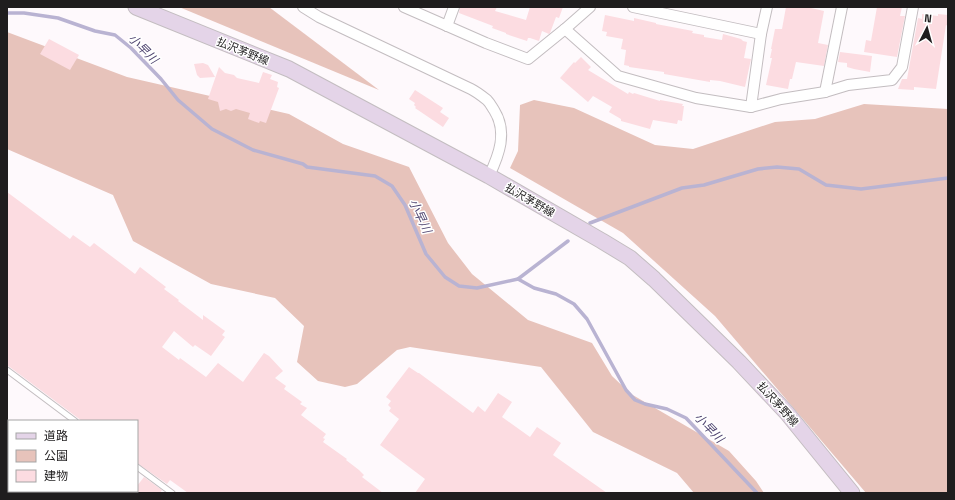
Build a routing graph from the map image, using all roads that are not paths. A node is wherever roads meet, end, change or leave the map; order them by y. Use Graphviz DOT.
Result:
graph roads {
  1 [pos="136,7"];
  2 [pos="303,7"];
  3 [pos="404,7"];
  4 [pos="454,7"];
  5 [pos="590,7"];
  6 [pos="633,7"];
  7 [pos="767,7"];
  8 [pos="842,7"];
  9 [pos="913,7"];
  10 [pos="446,26"];
  11 [pos="565,29"];
  12 [pos="761,34"];
  13 [pos="825,92"];
  14 [pos="751,107"];
  15 [pos="489,176"];
  16 [pos="7,370"];
  17 [pos="74,420"];
  18 [pos="138,469"];
  19 [pos="172,493"];
  20 [pos="852,493"];
  1 -- 15 [label="main road, 払沢茅野線"];
  2 -- 15 [label="street"];
  3 -- 10 [label="street"];
  4 -- 10 [label="street"];
  5 -- 11 [label="street"];
  6 -- 12 [label="street"];
  7 -- 12 [label="street"];
  8 -- 13 [label="street"];
  9 -- 13 [label="street"];
  10 -- 11 [label="street"];
  11 -- 14 [label="street"];
  12 -- 14 [label="street"];
  13 -- 14 [label="street"];
  15 -- 20 [label="main road, 払沢茅野線"];
  16 -- 17 [label="lane"];
  18 -- 19 [label="lane"];
}
